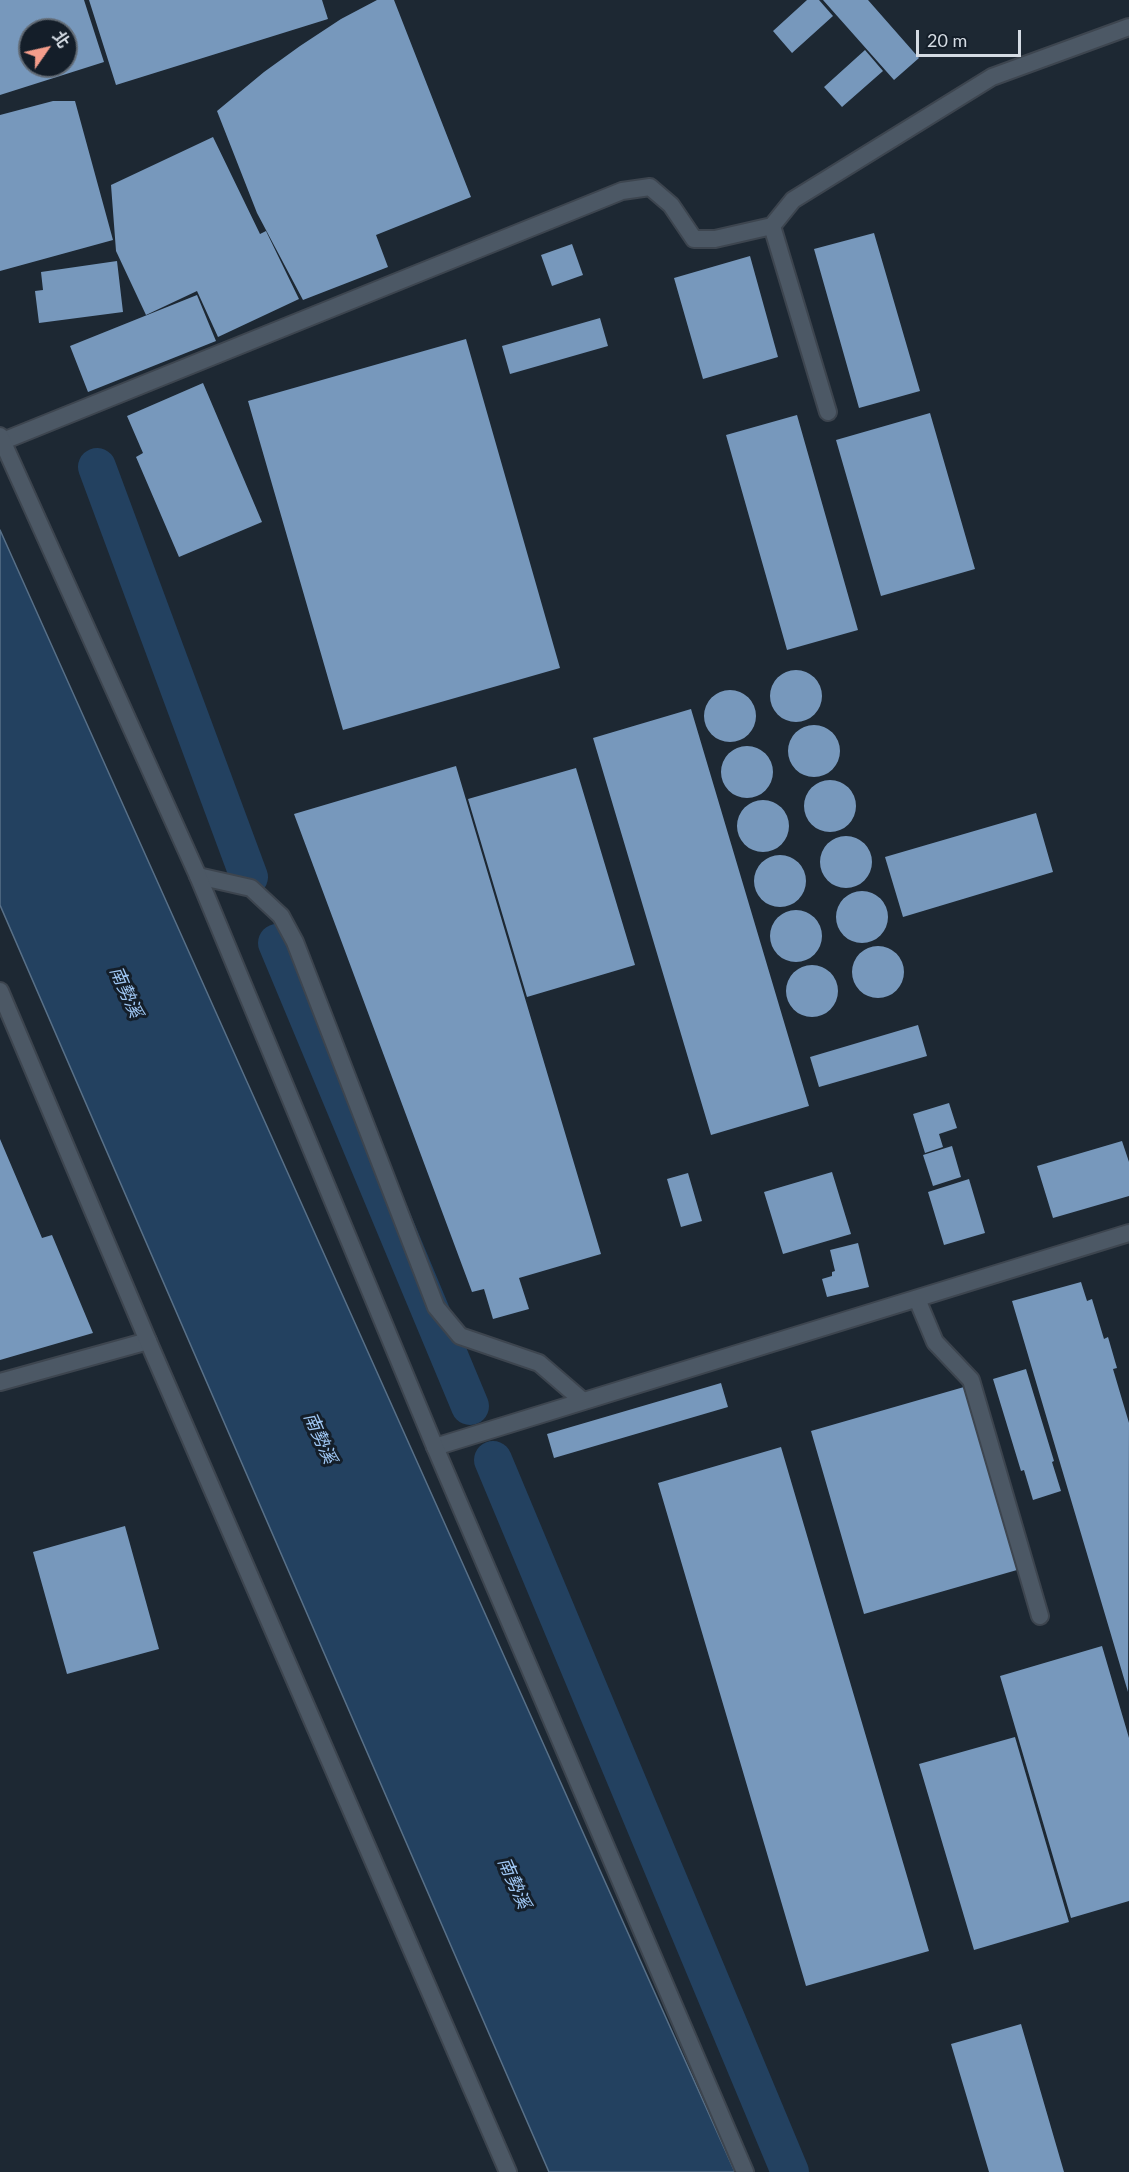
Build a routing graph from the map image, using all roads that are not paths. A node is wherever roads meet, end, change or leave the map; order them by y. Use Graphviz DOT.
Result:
graph roads {
  1 [pos="1129,27"];
  2 [pos="772,226"];
  3 [pos="828,412"];
  4 [pos="1,438"];
  5 [pos="198,876"];
  6 [pos="0,991"];
  7 [pos="1129,1233"];
  8 [pos="917,1299"];
  9 [pos="148,1341"];
  10 [pos="0,1382"];
  11 [pos="583,1401"];
  12 [pos="435,1447"];
  13 [pos="1040,1616"];
  14 [pos="508,2172"];
  15 [pos="745,2172"];
  1 -- 2 [label="street"];
  2 -- 3 [label="street"];
  2 -- 4 [label="street"];
  4 -- 5 [label="street"];
  5 -- 11 [label="street"];
  5 -- 12 [label="street"];
  6 -- 9 [label="street"];
  7 -- 8 [label="street"];
  8 -- 11 [label="street"];
  8 -- 13 [label="street"];
  9 -- 10 [label="street"];
  9 -- 14 [label="street"];
  11 -- 12 [label="street"];
  12 -- 15 [label="street"];
}
